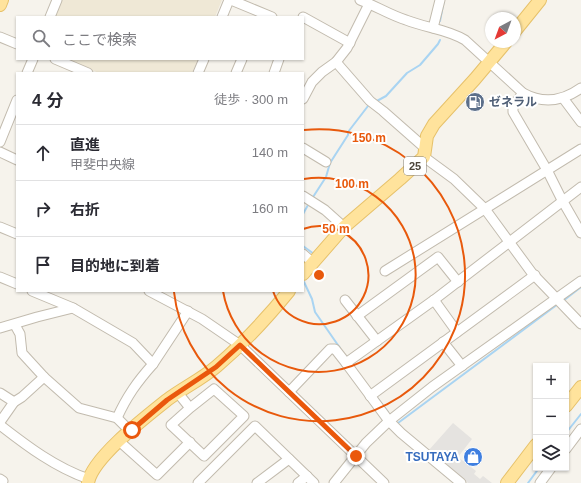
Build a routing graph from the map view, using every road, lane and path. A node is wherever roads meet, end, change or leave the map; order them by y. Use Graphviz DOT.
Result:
graph roads {
  1 [pos="2,0"];
  2 [pos="57,0"];
  3 [pos="230,0"];
  4 [pos="360,0"];
  5 [pos="440,0"];
  6 [pos="540,0"];
  7 [pos="369,4"];
  8 [pos="0,5"];
  9 [pos="260,15"];
  10 [pos="50,16"];
  11 [pos="222,16"];
  12 [pos="304,18"];
  13 [pos="521,24"];
  14 [pos="433,28"];
  15 [pos="0,37"];
  16 [pos="350,43"];
  17 [pos="16,44"];
  18 [pos="501,48"];
  19 [pos="33,60"];
  20 [pos="57,60"];
  21 [pos="204,60"];
  22 [pos="242,60"];
  23 [pos="280,60"];
  24 [pos="336,62"];
  25 [pos="489,62"];
  26 [pos="28,72"];
  27 [pos="86,72"];
  28 [pos="198,72"];
  29 [pos="236,72"];
  30 [pos="274,72"];
  31 [pos="581,88"];
  32 [pos="523,92"];
  33 [pos="304,96"];
  34 [pos="562,98"];
  35 [pos="15,113"];
  36 [pos="581,122"];
  37 [pos="0,142"];
  38 [pos="304,149"];
  39 [pos="581,149"];
  40 [pos="0,152"];
  41 [pos="424,152"];
  42 [pos="16,160"];
  43 [pos="326,162"];
  44 [pos="547,170"];
  45 [pos="581,187"];
  46 [pos="304,197"];
  47 [pos="562,200"];
  48 [pos="484,209"];
  49 [pos="0,227"];
  50 [pos="344,227"];
  51 [pos="581,232"];
  52 [pos="16,234"];
  53 [pos="509,242"];
  54 [pos="304,255"];
  55 [pos="312,263"];
  56 [pos="385,271"];
  57 [pos="304,273"];
  58 [pos="535,275"];
  59 [pos="0,277"];
  60 [pos="581,281"];
  61 [pos="458,282"];
  62 [pos="16,284"];
  63 [pos="34,292"];
  64 [pos="151,292"];
  65 [pos="288,292"];
  66 [pos="345,300"];
  67 [pos="434,300"];
  68 [pos="559,301"];
  69 [pos="73,308"];
  70 [pos="188,311"];
  71 [pos="357,316"];
  72 [pos="581,324"];
  73 [pos="15,325"];
  74 [pos="0,328"];
  75 [pos="457,332"];
  76 [pos="376,341"];
  77 [pos="443,342"];
  78 [pos="240,345"];
  79 [pos="346,363"];
  80 [pos="153,364"];
  81 [pos="462,366"];
  82 [pos="44,377"];
  83 [pos="581,387"];
  84 [pos="0,392"];
  85 [pos="289,392"];
  86 [pos="178,393"];
  87 [pos="370,396"];
  88 [pos="14,402"];
  89 [pos="569,402"];
  90 [pos="190,408"];
  91 [pos="117,418"];
  92 [pos="389,421"];
  93 [pos="0,422"];
  94 [pos="0,425"];
  95 [pos="581,429"];
  96 [pos="130,431"];
  97 [pos="118,441"];
  98 [pos="190,442"];
  99 [pos="569,445"];
  100 [pos="533,449"];
  101 [pos="356,456"];
  102 [pos="288,459"];
  103 [pos="549,471"];
  104 [pos="307,476"];
  105 [pos="89,481"];
  106 [pos="198,483"];
  107 [pos="257,483"];
  108 [pos="298,483"];
  109 [pos="314,483"];
  110 [pos="334,483"];
  111 [pos="384,483"];
  112 [pos="461,483"];
  113 [pos="507,483"];
  114 [pos="540,483"];
  1 -- 8 [label="main road"];
  2 -- 10 [label="street"];
  3 -- 9 [label="street"];
  3 -- 11 [label="street"];
  4 -- 7 [label="street"];
  5 -- 14 [label="street"];
  6 -- 13 [label="main road"];
  7 -- 14 [label="street"];
  7 -- 16 [label="street"];
  12 -- 16 [label="street"];
  14 -- 25 [label="street"];
  15 -- 17 [label="street"];
  16 -- 24 [label="street"];
  18 -- 25 [label="main road, 25"];
  19 -- 26 [label="street"];
  20 -- 27 [label="street"];
  21 -- 28 [label="street"];
  22 -- 29 [label="street"];
  23 -- 30 [label="street"];
  24 -- 33 [label="street"];
  24 -- 41 [label="street"];
  25 -- 32 [label="street"];
  25 -- 41 [label="main road, 25"];
  31 -- 34 [label="street"];
  32 -- 34 [label="street"];
  32 -- 44 [label="street"];
  34 -- 36 [label="street"];
  35 -- 37 [label="street"];
  38 -- 43 [label="street"];
  39 -- 44 [label="street"];
  40 -- 42 [label="street"];
  41 -- 48 [label="street"];
  41 -- 50 [label="main road, 25"];
  44 -- 47 [label="street"];
  44 -- 48 [label="street"];
  45 -- 47 [label="street"];
  46 -- 50 [label="street"];
  47 -- 51 [label="street"];
  47 -- 53 [label="street"];
  48 -- 53 [label="street"];
  48 -- 56 [label="street"];
  49 -- 52 [label="street"];
  50 -- 55 [label="main road, 25"];
  53 -- 58 [label="street"];
  53 -- 61 [label="street"];
  54 -- 55 [label="street"];
  55 -- 57 [label="main road, 25"];
  58 -- 68 [label="street"];
  58 -- 75 [label="street"];
  59 -- 62 [label="street"];
  60 -- 68 [label="street"];
  61 -- 67 [label="street"];
  61 -- 71 [label="street"];
  63 -- 69 [label="street"];
  64 -- 70 [label="street"];
  65 -- 78 [label="main road"];
  66 -- 71 [label="street"];
  67 -- 75 [label="street"];
  67 -- 76 [label="street"];
  68 -- 72 [label="street"];
  68 -- 81 [label="street"];
  69 -- 73 [label="street"];
  69 -- 80 [label="street"];
  70 -- 78 [label="street"];
  70 -- 80 [label="street"];
  71 -- 76 [label="street"];
  73 -- 74 [label="street"];
  73 -- 82 [label="street"];
  75 -- 77 [label="street"];
  76 -- 79 [label="street"];
  77 -- 81 [label="street"];
  77 -- 87 [label="street"];
  78 -- 85 [label="street"];
  78 -- 86 [label="main road"];
  79 -- 85 [label="street"];
  79 -- 87 [label="street"];
  80 -- 91 [label="street"];
  81 -- 92 [label="street"];
  82 -- 88 [label="street"];
  82 -- 91 [label="street"];
  83 -- 89 [label="main road"];
  84 -- 88 [label="street"];
  85 -- 101 [label="street"];
  86 -- 90 [label="street"];
  86 -- 96 [label="main road"];
  87 -- 92 [label="street"];
  88 -- 93 [label="street"];
  90 -- 98 [label="street"];
  90 -- 98 [label="street"];
  91 -- 96 [label="street"];
  92 -- 101 [label="street"];
  92 -- 112 [label="street"];
  94 -- 105 [label="street"];
  95 -- 99 [label="street"];
  96 -- 97 [label="main road"];
  97 -- 98 [label="street"];
  97 -- 105 [label="main road"];
  100 -- 113 [label="main road"];
  101 -- 110 [label="street"];
  101 -- 111 [label="street"];
  102 -- 104 [label="street"];
  102 -- 106 [label="street"];
  102 -- 107 [label="street"];
  103 -- 114 [label="street"];
  104 -- 108 [label="street"];
  104 -- 109 [label="street"];
}
